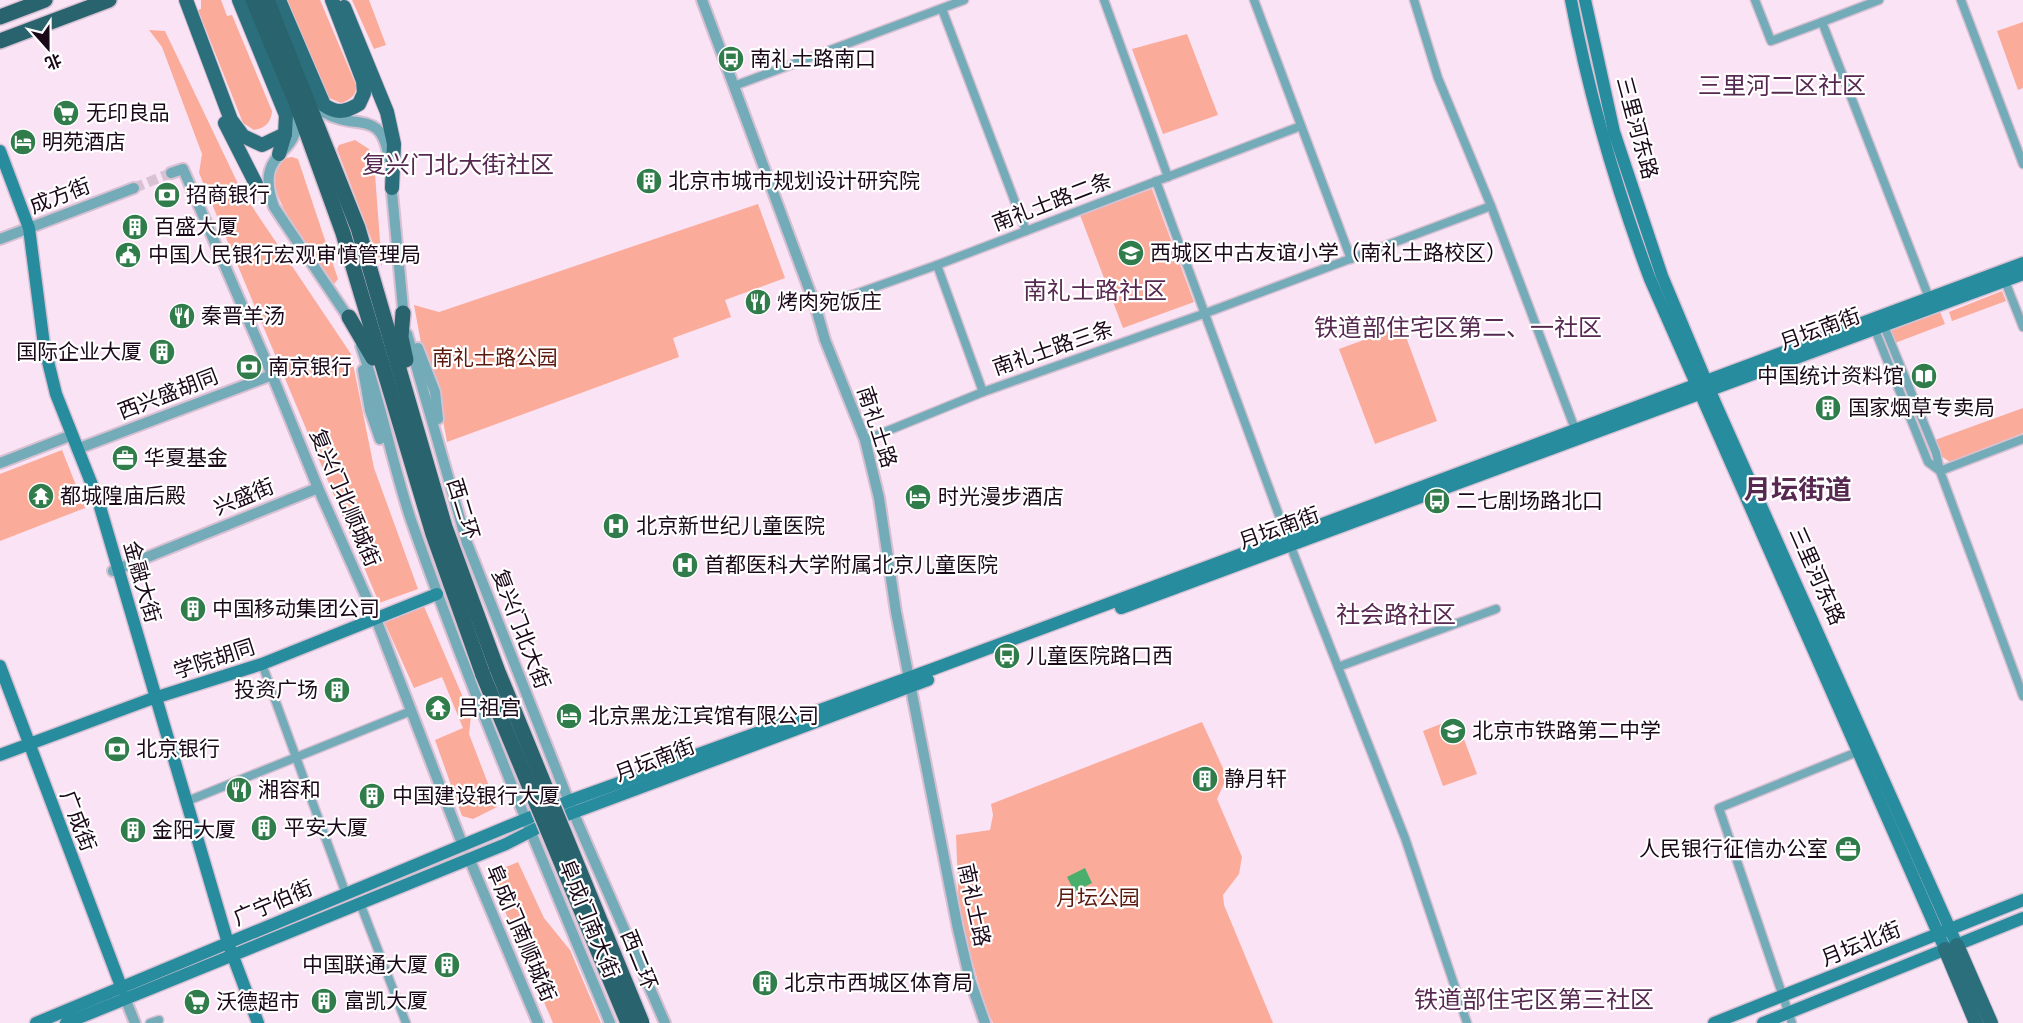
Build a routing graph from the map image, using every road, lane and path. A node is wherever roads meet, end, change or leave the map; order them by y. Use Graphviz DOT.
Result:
graph roads {
  1 [pos="45,0"];
  2 [pos="109,0"];
  3 [pos="179,0"];
  4 [pos="186,0"];
  5 [pos="239,0"];
  6 [pos="253,0"];
  7 [pos="267,0"];
  8 [pos="279,0"];
  9 [pos="332,0"];
  10 [pos="341,0"];
  11 [pos="702,0"];
  12 [pos="964,0"];
  13 [pos="1104,0"];
  14 [pos="1254,0"];
  15 [pos="1414,0"];
  16 [pos="1571,0"];
  17 [pos="1585,0"];
  18 [pos="1755,0"];
  19 [pos="1879,0"];
  20 [pos="1961,0"];
  21 [pos="942,9"];
  22 [pos="0,17"];
  23 [pos="1822,22"];
  24 [pos="0,41"];
  25 [pos="734,86"];
  26 [pos="300,98"];
  27 [pos="328,108"];
  28 [pos="343,119"];
  29 [pos="1301,126"];
  30 [pos="285,134"];
  31 [pos="0,151"];
  32 [pos="279,154"];
  33 [pos="2023,164"];
  34 [pos="0,170"];
  35 [pos="171,173"];
  36 [pos="1168,177"];
  37 [pos="1156,182"];
  38 [pos="256,184"];
  39 [pos="134,188"];
  40 [pos="392,188"];
  41 [pos="1491,206"];
  42 [pos="274,207"];
  43 [pos="26,229"];
  44 [pos="1026,231"];
  45 [pos="0,239"];
  46 [pos="1351,259"];
  47 [pos="2023,263"];
  48 [pos="937,265"];
  49 [pos="2023,274"];
  50 [pos="2005,281"];
  51 [pos="1931,304"];
  52 [pos="816,308"];
  53 [pos="403,313"];
  54 [pos="1206,313"];
  55 [pos="349,317"];
  56 [pos="2023,327"];
  57 [pos="1879,328"];
  58 [pos="272,375"];
  59 [pos="397,386"];
  60 [pos="1703,388"];
  61 [pos="983,392"];
  62 [pos="1575,429"];
  63 [pos="69,436"];
  64 [pos="2023,439"];
  65 [pos="865,440"];
  66 [pos="77,449"];
  67 [pos="0,463"];
  68 [pos="1940,471"];
  69 [pos="318,488"];
  70 [pos="1288,540"];
  71 [pos="116,570"];
  72 [pos="437,594"];
  73 [pos="1496,609"];
  74 [pos="376,619"];
  75 [pos="262,664"];
  76 [pos="0,666"];
  77 [pos="1338,667"];
  78 [pos="490,672"];
  79 [pos="910,682"];
  80 [pos="2023,696"];
  81 [pos="151,700"];
  82 [pos="411,711"];
  83 [pos="27,744"];
  84 [pos="1857,752"];
  85 [pos="0,755"];
  86 [pos="297,757"];
  87 [pos="185,802"];
  88 [pos="571,806"];
  89 [pos="548,815"];
  90 [pos="525,818"];
  91 [pos="531,830"];
  92 [pos="463,846"];
  93 [pos="469,858"];
  94 [pos="601,878"];
  95 [pos="579,886"];
  96 [pos="346,894"];
  97 [pos="558,894"];
  98 [pos="2023,900"];
  99 [pos="360,903"];
  100 [pos="2023,918"];
  101 [pos="1944,931"];
  102 [pos="225,944"];
  103 [pos="1951,947"];
  104 [pos="230,958"];
  105 [pos="124,993"];
  106 [pos="1783,996"];
  107 [pos="1790,1018"];
  108 [pos="159,1020"];
  109 [pos="36,1023"];
  110 [pos="66,1023"];
  111 [pos="135,1023"];
  112 [pos="150,1023"];
  113 [pos="251,1023"];
  114 [pos="258,1023"];
  115 [pos="406,1023"];
  116 [pos="538,1023"];
  117 [pos="610,1023"];
  118 [pos="628,1023"];
  119 [pos="642,1023"];
  120 [pos="665,1023"];
  121 [pos="985,1023"];
  122 [pos="1467,1023"];
  123 [pos="1714,1023"];
  124 [pos="1763,1023"];
  125 [pos="1976,1023"];
  126 [pos="1991,1023"];
  1 -- 22 [label="highway"];
  2 -- 24 [label="highway"];
  3 -- 38 [label="main road"];
  4 -- 30 [label="main road"];
  5 -- 30 [label="main road"];
  6 -- 26 [label="highway, 西二环"];
  7 -- 26 [label="highway, 西二环"];
  8 -- 27 [label="main road"];
  9 -- 27 [label="main road"];
  10 -- 40 [label="main road"];
  11 -- 25 [label="street, 南礼士路"];
  12 -- 21 [label="street"];
  13 -- 36 [label="street"];
  14 -- 29 [label="street"];
  15 -- 41 [label="street"];
  16 -- 60 [label="main road, 三里河东路"];
  17 -- 60 [label="main road, 三里河东路"];
  18 -- 23 [label="street"];
  19 -- 23 [label="street"];
  20 -- 33 [label="street"];
  21 -- 25 [label="street"];
  21 -- 44 [label="street"];
  23 -- 51 [label="street"];
  25 -- 52 [label="street, 南礼士路"];
  26 -- 28 [label="street"];
  26 -- 32 [label="street"];
  26 -- 59 [label="highway, 西二环"];
  27 -- 28 [label="main road"];
  28 -- 40 [label="street"];
  29 -- 36 [label="street, 南礼士路二条"];
  29 -- 46 [label="street"];
  30 -- 32 [label="main road"];
  31 -- 43 [label="main road"];
  32 -- 42 [label="street"];
  34 -- 43 [label="main road"];
  35 -- 58 [label="street, 复兴门北顺城街"];
  36 -- 37 [label="street, 南礼士路二条"];
  37 -- 44 [label="street, 南礼士路二条"];
  37 -- 54 [label="street"];
  38 -- 42 [label="street"];
  39 -- 43 [label="street, 成方街"];
  40 -- 53 [label="street"];
  41 -- 46 [label="street, 南礼士路三条"];
  41 -- 62 [label="street"];
  42 -- 55 [label="street"];
  43 -- 45 [label="street, 成方街"];
  43 -- 63 [label="main road"];
  44 -- 48 [label="street, 南礼士路二条"];
  46 -- 54 [label="street, 南礼士路三条"];
  47 -- 51 [label="main road, 月坛南街"];
  48 -- 52 [label="street, 南礼士路二条"];
  48 -- 61 [label="street"];
  49 -- 50 [label="main road, 月坛南街"];
  50 -- 51 [label="main road, 月坛南街"];
  50 -- 56 [label="street"];
  51 -- 57 [label="main road, 月坛南街"];
  51 -- 60 [label="main road, 月坛南街"];
  52 -- 65 [label="street, 南礼士路"];
  53 -- 59 [label="highway"];
  53 -- 88 [label="street, 复兴门北大街"];
  54 -- 61 [label="street, 南礼士路三条"];
  54 -- 70 [label="street"];
  55 -- 59 [label="highway"];
  55 -- 72 [label="street"];
  57 -- 60 [label="main road, 月坛南街"];
  57 -- 68 [label="street"];
  58 -- 66 [label="street, 西兴盛胡同"];
  58 -- 69 [label="street, 复兴门北顺城街"];
  59 -- 78 [label="highway, 西二环"];
  60 -- 62 [label="main road, 月坛南街"];
  60 -- 70 [label="main road, 月坛南街"];
  60 -- 84 [label="main road, 三里河东路"];
  60 -- 101 [label="main road, 三里河东路"];
  61 -- 65 [label="street, 南礼士路三条"];
  62 -- 70 [label="main road, 月坛南街"];
  63 -- 66 [label="main road, 金融大街"];
  63 -- 67 [label="street"];
  63 -- 71 [label="main road"];
  64 -- 68 [label="street"];
  65 -- 79 [label="street, 南礼士路"];
  66 -- 71 [label="main road, 金融大街"];
  68 -- 80 [label="street"];
  69 -- 71 [label="street, 兴盛街"];
  69 -- 74 [label="street, 复兴门北顺城街"];
  70 -- 77 [label="street"];
  70 -- 79 [label="main road, 月坛南街"];
  71 -- 81 [label="main road, 金融大街"];
  72 -- 74 [label="main road, 学院胡同"];
  72 -- 90 [label="street"];
  73 -- 77 [label="street"];
  74 -- 75 [label="main road, 学院胡同"];
  74 -- 82 [label="street, 复兴门北顺城街"];
  75 -- 81 [label="main road, 学院胡同"];
  75 -- 86 [label="street"];
  76 -- 83 [label="main road, 广成街"];
  77 -- 122 [label="street"];
  78 -- 118 [label="highway, 西二环, bridge"];
  78 -- 119 [label="highway, 西二环, bridge"];
  79 -- 88 [label="main road, 月坛南街"];
  79 -- 121 [label="street, 南礼士路"];
  81 -- 83 [label="main road, 学院胡同"];
  81 -- 87 [label="main road, 金融大街"];
  81 -- 102 [label="main road, 金融大街"];
  82 -- 86 [label="street"];
  82 -- 92 [label="street, 复兴门北顺城街"];
  83 -- 85 [label="main road, 学院胡同"];
  83 -- 105 [label="main road, 广成街"];
  84 -- 101 [label="main road, 三里河东路"];
  84 -- 106 [label="street"];
  86 -- 87 [label="street"];
  86 -- 96 [label="street"];
  87 -- 102 [label="main road, 金融大街"];
  88 -- 89 [label="main road, 月坛南街"];
  88 -- 94 [label="street, 阜成门南大街"];
  89 -- 90 [label="main road, 广宁伯街"];
  89 -- 91 [label="main road, 广宁伯街"];
  89 -- 95 [label="street"];
  90 -- 91 [label="street, 阜成门南大街"];
  90 -- 92 [label="main road, 广宁伯街"];
  91 -- 93 [label="main road, 广宁伯街"];
  91 -- 97 [label="street, 阜成门南大街"];
  92 -- 96 [label="main road, 广宁伯街"];
  93 -- 99 [label="main road, 广宁伯街"];
  93 -- 116 [label="street, 阜成门南顺城街"];
  94 -- 95 [label="street"];
  94 -- 120 [label="street, 阜成门南大街"];
  95 -- 97 [label="street"];
  96 -- 102 [label="main road, 广宁伯街"];
  97 -- 117 [label="street, 阜成门南大街"];
  98 -- 101 [label="main road, 月坛北街"];
  99 -- 104 [label="main road, 广宁伯街"];
  99 -- 115 [label="street"];
  100 -- 103 [label="main road, 月坛北街"];
  101 -- 103 [label="main road, 三里河东路"];
  101 -- 106 [label="main road, 月坛北街"];
  102 -- 104 [label="main road"];
  102 -- 105 [label="main road, 广宁伯街"];
  103 -- 107 [label="main road, 月坛北街"];
  103 -- 125 [label="main road, 三里河东路"];
  103 -- 126 [label="main road, 三里河东路"];
  104 -- 105 [label="main road, 广宁伯街"];
  104 -- 113 [label="main road"];
  104 -- 114 [label="main road"];
  105 -- 109 [label="main road, 广宁伯街"];
  105 -- 110 [label="main road, 广宁伯街"];
  105 -- 111 [label="street"];
  106 -- 107 [label="street"];
  106 -- 123 [label="main road, 月坛北街"];
  107 -- 124 [label="main road, 月坛北街"];
  108 -- 112 [label="street"];
}
